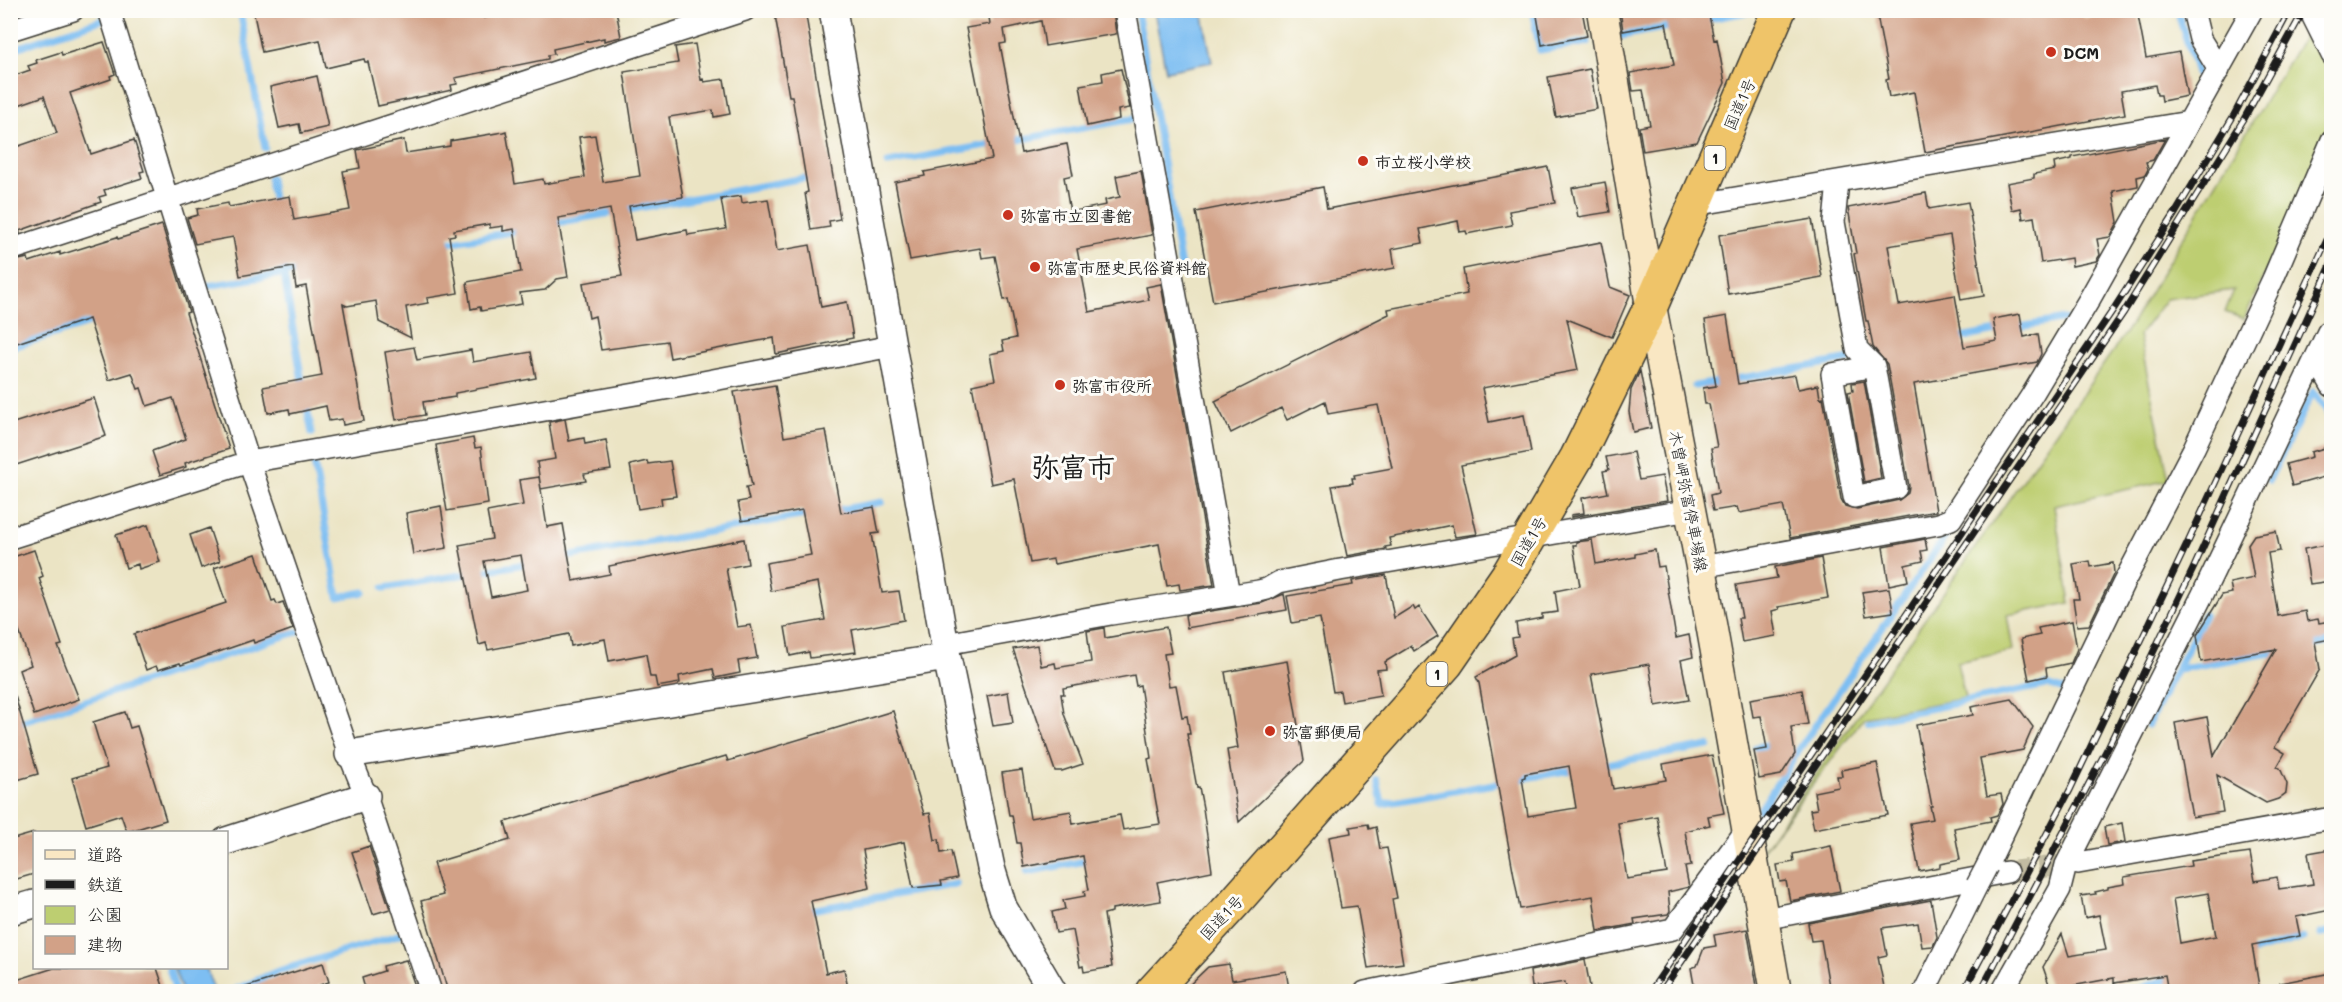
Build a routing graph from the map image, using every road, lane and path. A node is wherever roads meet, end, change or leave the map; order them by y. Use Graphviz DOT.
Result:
graph roads {
  1 [pos="73,10"];
  2 [pos="745,10"];
  3 [pos="833,10"];
  4 [pos="1125,10"];
  5 [pos="1602,10"];
  6 [pos="1779,10"];
  7 [pos="2193,10"];
  8 [pos="2252,10"];
  9 [pos="2313,17"];
  10 [pos="112,18"];
  11 [pos="10,30"];
  12 [pos="2331,55"];
  13 [pos="2219,70"];
  14 [pos="2189,122"];
  15 [pos="2331,140"];
  16 [pos="1839,182"];
  17 [pos="167,198"];
  18 [pos="1694,205"];
  19 [pos="10,250"];
  20 [pos="1651,306"];
  21 [pos="2330,328"];
  22 [pos="892,346"];
  23 [pos="1874,366"];
  24 [pos="2331,386"];
  25 [pos="249,462"];
  26 [pos="1690,510"];
  27 [pos="10,538"];
  28 [pos="1529,539"];
  29 [pos="1701,567"];
  30 [pos="1229,595"];
  31 [pos="946,651"];
  32 [pos="349,754"];
  33 [pos="366,796"];
  34 [pos="2331,818"];
  35 [pos="1747,829"];
  36 [pos="228,840"];
  37 [pos="2078,863"];
  38 [pos="1994,866"];
  39 [pos="33,904"];
  40 [pos="10,911"];
  41 [pos="1764,919"];
  42 [pos="431,992"];
  43 [pos="1053,992"];
  44 [pos="1152,992"];
  45 [pos="1365,992"];
  46 [pos="1776,992"];
  47 [pos="1924,992"];
  48 [pos="2002,992"];
  1 -- 11 [label="street"];
  2 -- 17 [label="street"];
  3 -- 22 [label="street"];
  4 -- 30 [label="street"];
  5 -- 20 [label="main road, 木曽岬弥富停車場線"];
  6 -- 18 [label="highway, 国道1号 / 1"];
  7 -- 13 [label="street"];
  8 -- 13 [label="street"];
  9 -- 12 [label="street"];
  10 -- 17 [label="street"];
  13 -- 14 [label="street"];
  14 -- 16 [label="street"];
  14 -- 29 [label="street"];
  15 -- 38 [label="street"];
  16 -- 18 [label="street"];
  16 -- 23 [label="street"];
  17 -- 19 [label="street"];
  17 -- 25 [label="street"];
  18 -- 20 [label="highway, 国道1号 / 1"];
  20 -- 26 [label="main road, 木曽岬弥富停車場線"];
  20 -- 28 [label="highway, 国道1号 / 1"];
  21 -- 24 [label="street"];
  21 -- 48 [label="street"];
  22 -- 25 [label="street"];
  22 -- 31 [label="street"];
  23 -- 23 [label="street"];
  25 -- 27 [label="street"];
  25 -- 32 [label="street"];
  26 -- 28 [label="street"];
  26 -- 29 [label="main road, 木曽岬弥富停車場線"];
  28 -- 30 [label="street"];
  28 -- 44 [label="highway, 国道1号 / 1"];
  29 -- 35 [label="main road, 木曽岬弥富停車場線"];
  30 -- 31 [label="street"];
  31 -- 32 [label="street"];
  31 -- 43 [label="street"];
  32 -- 33 [label="street"];
  33 -- 36 [label="street"];
  33 -- 42 [label="street"];
  34 -- 37 [label="street"];
  35 -- 41 [label="main road, 木曽岬弥富停車場線"];
  35 -- 45 [label="street"];
  38 -- 41 [label="street"];
  38 -- 47 [label="street, bridge"];
  39 -- 40 [label="street"];
  41 -- 46 [label="main road, 木曽岬弥富停車場線"];
}
